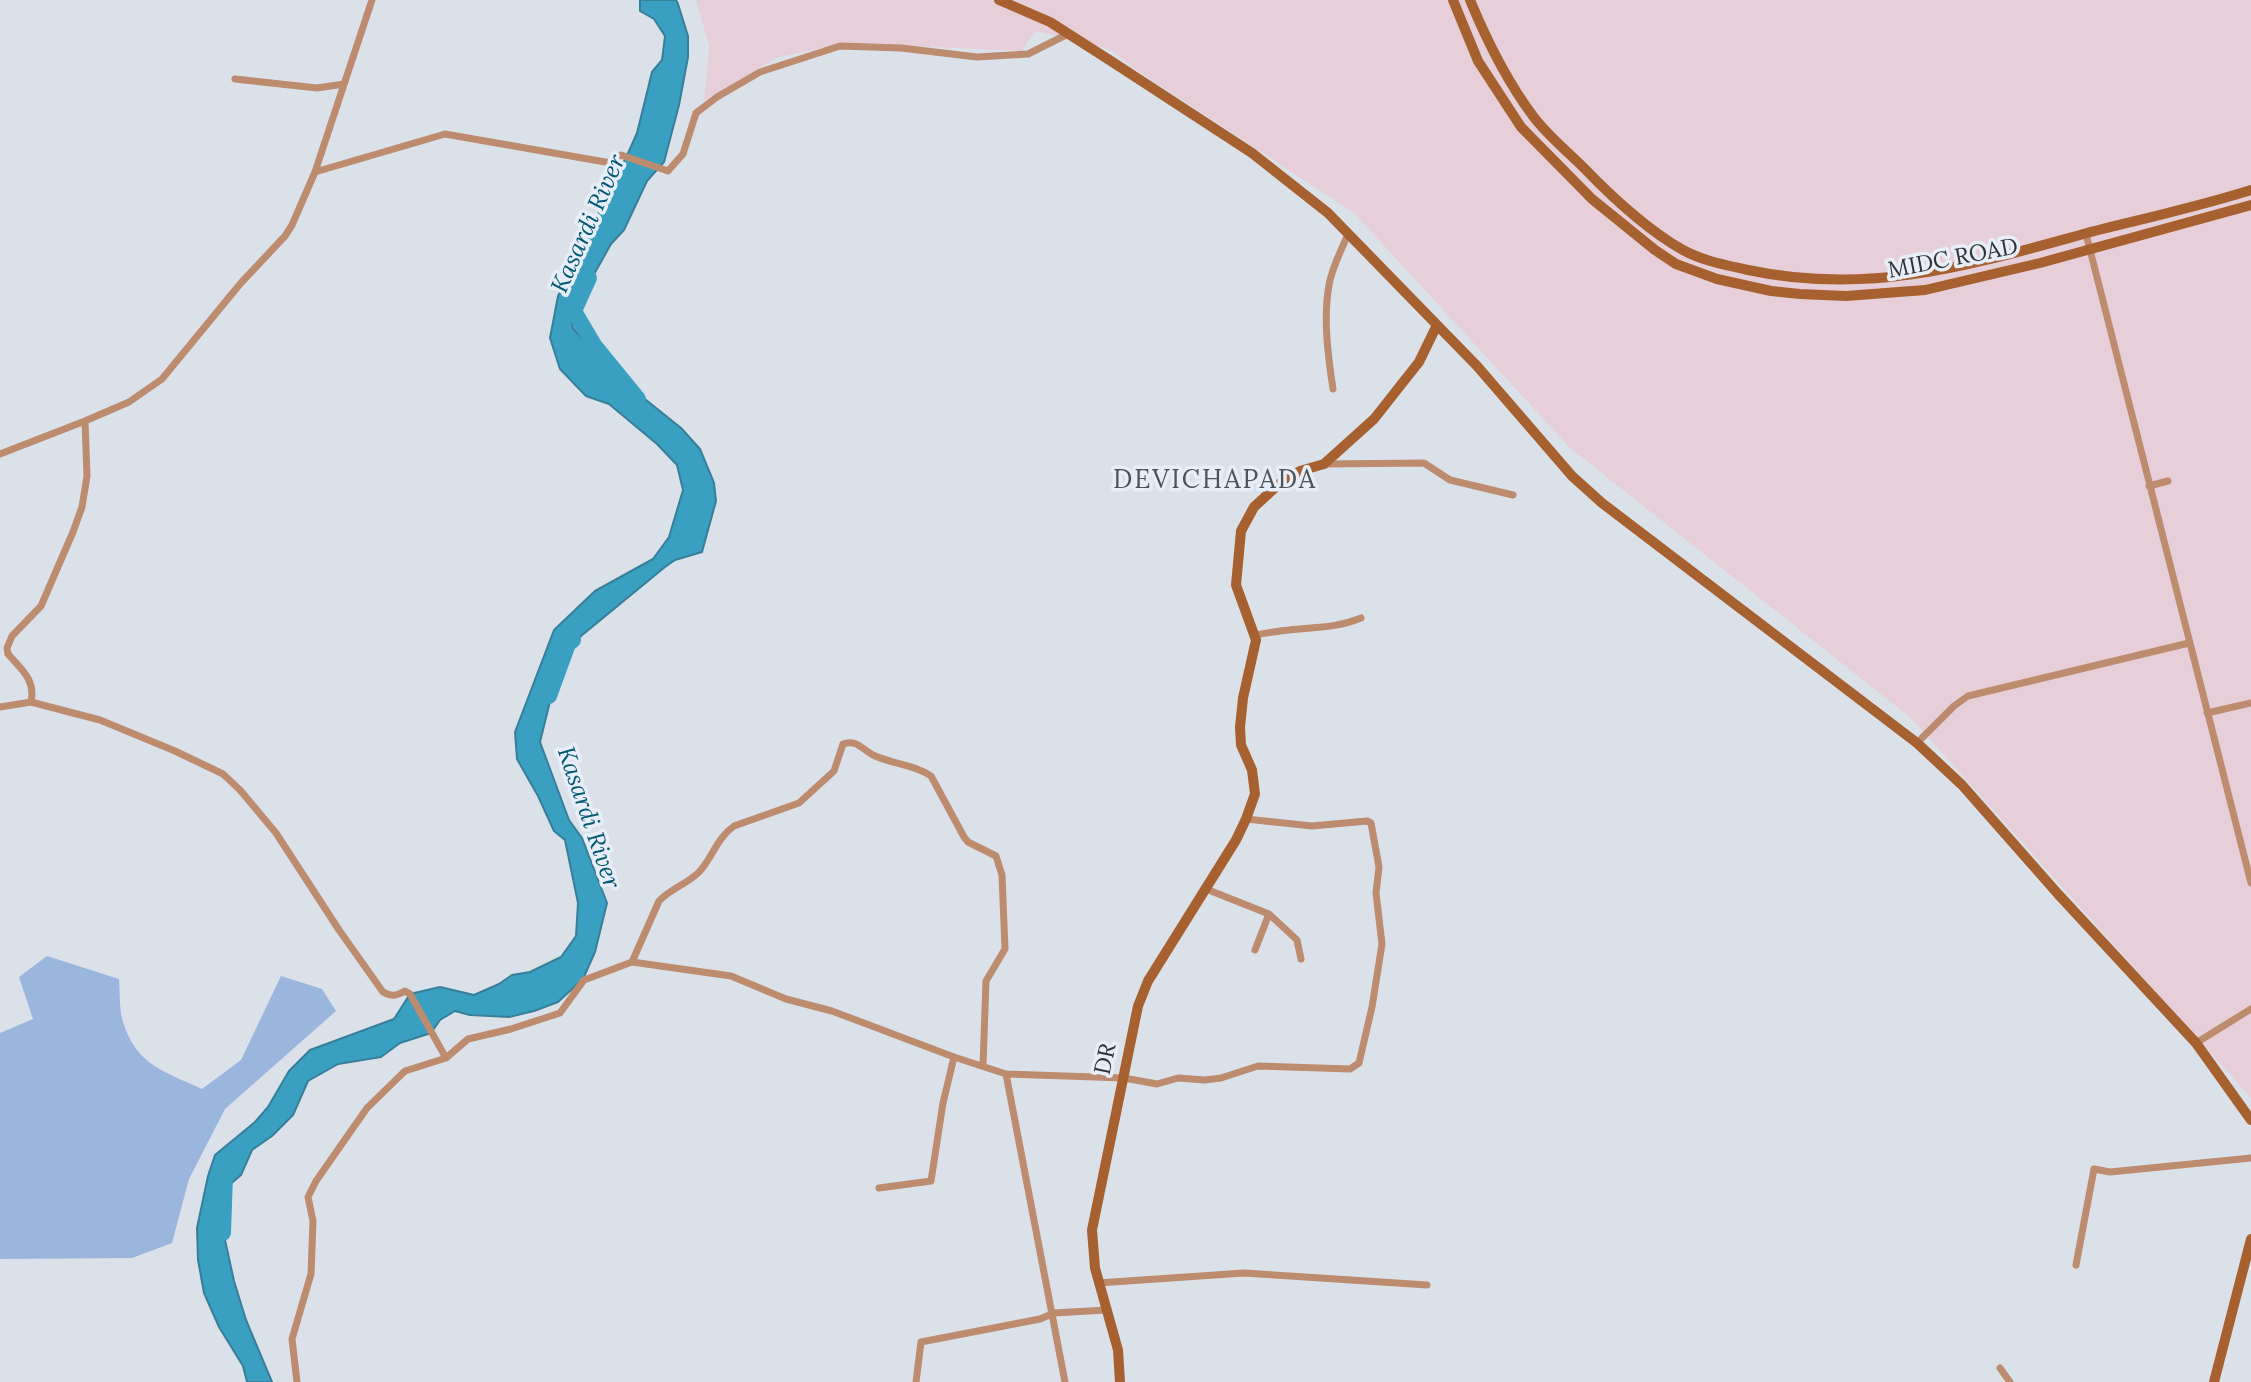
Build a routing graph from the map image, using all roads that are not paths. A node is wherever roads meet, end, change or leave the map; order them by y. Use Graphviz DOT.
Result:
graph roads {
  1 [pos="372,0"];
  2 [pos="999,0"];
  3 [pos="1453,0"];
  4 [pos="1470,0"];
  5 [pos="1068,34"];
  6 [pos="235,79"];
  7 [pos="344,84"];
  8 [pos="314,172"];
  9 [pos="2251,190"];
  10 [pos="2251,205"];
  11 [pos="1348,234"];
  12 [pos="2086,234"];
  13 [pos="2090,248"];
  14 [pos="1437,325"];
  15 [pos="1333,389"];
  16 [pos="85,421"];
  17 [pos="0,454"];
  18 [pos="1324,464"];
  19 [pos="2168,481"];
  20 [pos="2149,485"];
  21 [pos="1513,495"];
  22 [pos="1361,618"];
  23 [pos="1255,635"];
  24 [pos="2189,643"];
  25 [pos="31,702"];
  26 [pos="2251,704"];
  27 [pos="0,707"];
  28 [pos="2207,713"];
  29 [pos="1917,743"];
  30 [pos="1247,819"];
  31 [pos="2251,883"];
  32 [pos="1206,889"];
  33 [pos="1269,914"];
  34 [pos="1255,950"];
  35 [pos="1301,959"];
  36 [pos="632,962"];
  37 [pos="2251,1009"];
  38 [pos="2196,1043"];
  39 [pos="954,1057"];
  40 [pos="446,1058"];
  41 [pos="983,1066"];
  42 [pos="1006,1074"];
  43 [pos="1124,1078"];
  44 [pos="2251,1120"];
  45 [pos="2251,1158"];
  46 [pos="879,1188"];
  47 [pos="2251,1239"];
  48 [pos="2076,1265"];
  49 [pos="1098,1283"];
  50 [pos="1427,1285"];
  51 [pos="1106,1310"];
  52 [pos="1054,1313"];
  53 [pos="2000,1368"];
  54 [pos="297,1382"];
  55 [pos="916,1382"];
  56 [pos="1065,1382"];
  57 [pos="1120,1382"];
  58 [pos="2010,1382"];
  59 [pos="2214,1382"];
  1 -- 7 [label="street"];
  2 -- 5 [label="main road"];
  3 -- 13 [label="main road, MIDC ROAD"];
  4 -- 12 [label="main road, MIDC ROAD"];
  5 -- 8 [label="street"];
  5 -- 11 [label="main road"];
  6 -- 7 [label="street"];
  7 -- 8 [label="street"];
  8 -- 16 [label="street"];
  9 -- 12 [label="main road, MIDC ROAD"];
  10 -- 13 [label="main road, MIDC ROAD"];
  11 -- 14 [label="main road"];
  11 -- 15 [label="street"];
  12 -- 13 [label="street"];
  13 -- 20 [label="street"];
  14 -- 18 [label="main road"];
  14 -- 29 [label="main road"];
  16 -- 17 [label="street"];
  16 -- 25 [label="street"];
  18 -- 21 [label="street"];
  18 -- 23 [label="main road"];
  19 -- 20 [label="street"];
  20 -- 24 [label="street"];
  22 -- 23 [label="street"];
  23 -- 30 [label="main road, DR"];
  24 -- 28 [label="street"];
  24 -- 29 [label="street"];
  25 -- 27 [label="street"];
  25 -- 40 [label="street"];
  26 -- 28 [label="street"];
  28 -- 31 [label="street"];
  29 -- 38 [label="main road"];
  30 -- 32 [label="main road, DR"];
  30 -- 43 [label="street"];
  32 -- 33 [label="street"];
  32 -- 43 [label="main road, DR"];
  33 -- 34 [label="street"];
  33 -- 35 [label="street"];
  36 -- 39 [label="street"];
  36 -- 40 [label="street"];
  36 -- 41 [label="street"];
  37 -- 38 [label="street"];
  38 -- 44 [label="main road"];
  39 -- 41 [label="street"];
  39 -- 46 [label="street"];
  40 -- 54 [label="street"];
  41 -- 42 [label="street"];
  42 -- 43 [label="street"];
  42 -- 52 [label="street"];
  43 -- 49 [label="main road, DR"];
  45 -- 48 [label="street"];
  47 -- 59 [label="main road"];
  49 -- 50 [label="street"];
  49 -- 51 [label="main road, DR"];
  51 -- 52 [label="street"];
  51 -- 57 [label="main road, DR"];
  52 -- 55 [label="street"];
  52 -- 56 [label="street"];
  53 -- 58 [label="street"];
}
